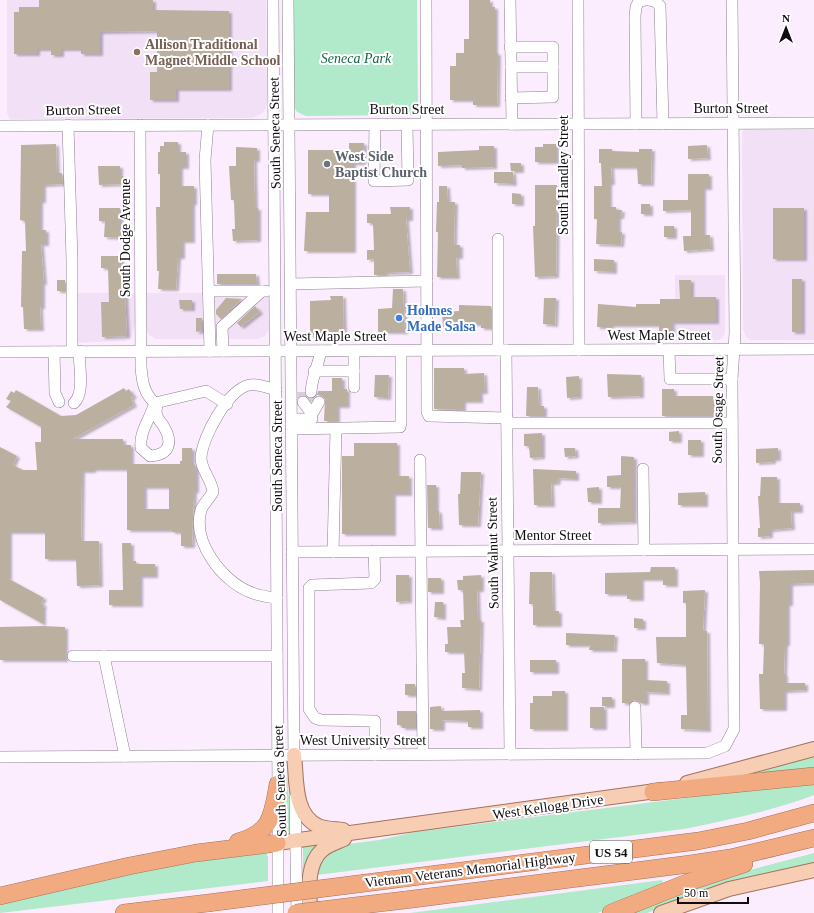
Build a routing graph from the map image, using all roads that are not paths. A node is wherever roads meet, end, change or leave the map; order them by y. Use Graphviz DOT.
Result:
graph roads {
  1 [pos="274,0"];
  2 [pos="288,0"];
  3 [pos="426,0"];
  4 [pos="510,0"];
  5 [pos="578,0"];
  6 [pos="648,0"];
  7 [pos="732,0"];
  8 [pos="510,47"];
  9 [pos="511,67"];
  10 [pos="553,67"];
  11 [pos="511,98"];
  12 [pos="734,123"];
  13 [pos="814,123"];
  14 [pos="140,124"];
  15 [pos="208,124"];
  16 [pos="407,124"];
  17 [pos="427,124"];
  18 [pos="512,124"];
  19 [pos="578,124"];
  20 [pos="636,124"];
  21 [pos="662,124"];
  22 [pos="68,125"];
  23 [pos="273,125"];
  24 [pos="290,125"];
  25 [pos="375,125"];
  26 [pos="0,126"];
  27 [pos="498,239"];
  28 [pos="427,281"];
  29 [pos="291,284"];
  30 [pos="208,291"];
  31 [pos="262,291"];
  32 [pos="275,291"];
  33 [pos="209,315"];
  34 [pos="222,327"];
  35 [pos="814,349"];
  36 [pos="427,350"];
  37 [pos="502,350"];
  38 [pos="579,350"];
  39 [pos="669,350"];
  40 [pos="734,350"];
  41 [pos="210,351"];
  42 [pos="223,351"];
  43 [pos="276,351"];
  44 [pos="292,351"];
  45 [pos="321,351"];
  46 [pos="354,351"];
  47 [pos="401,351"];
  48 [pos="0,352"];
  49 [pos="54,352"];
  50 [pos="75,352"];
  51 [pos="141,352"];
  52 [pos="354,371"];
  53 [pos="732,379"];
  54 [pos="354,386"];
  55 [pos="276,390"];
  56 [pos="312,392"];
  57 [pos="59,402"];
  58 [pos="74,403"];
  59 [pos="227,404"];
  60 [pos="312,421"];
  61 [pos="507,421"];
  62 [pos="732,423"];
  63 [pos="292,424"];
  64 [pos="336,429"];
  65 [pos="420,460"];
  66 [pos="642,469"];
  67 [pos="814,549"];
  68 [pos="508,550"];
  69 [pos="644,550"];
  70 [pos="733,550"];
  71 [pos="374,551"];
  72 [pos="421,551"];
  73 [pos="292,552"];
  74 [pos="333,552"];
  75 [pos="277,598"];
  76 [pos="292,609"];
  77 [pos="309,609"];
  78 [pos="72,656"];
  79 [pos="104,656"];
  80 [pos="277,656"];
  81 [pos="293,668"];
  82 [pos="309,668"];
  83 [pos="634,707"];
  84 [pos="726,746"];
  85 [pos="814,749"];
  86 [pos="423,754"];
  87 [pos="510,754"];
  88 [pos="636,754"];
  89 [pos="278,755"];
  90 [pos="294,755"];
  91 [pos="376,755"];
  92 [pos="125,756"];
  93 [pos="0,757"];
  94 [pos="814,776"];
  95 [pos="278,784"];
  96 [pos="653,792"];
  97 [pos="814,813"];
  98 [pos="359,832"];
  99 [pos="814,838"];
  100 [pos="297,841"];
  101 [pos="277,843"];
  102 [pos="196,853"];
  103 [pos="814,870"];
  104 [pos="0,896"];
  105 [pos="124,913"];
  106 [pos="278,913"];
  107 [pos="297,913"];
  108 [pos="310,913"];
  109 [pos="611,913"];
  110 [pos="661,913"];
  1 -- 23 [label="street, South Seneca Street"];
  2 -- 24 [label="street, South Seneca Street"];
  3 -- 17 [label="street"];
  4 -- 8 [label="street"];
  5 -- 19 [label="street, South Handley Street"];
  6 -- 20 [label="street"];
  6 -- 21 [label="street"];
  7 -- 12 [label="street, South Osage Street"];
  8 -- 9 [label="street"];
  8 -- 10 [label="street"];
  9 -- 10 [label="street"];
  9 -- 11 [label="street"];
  10 -- 11 [label="street"];
  11 -- 18 [label="street"];
  12 -- 13 [label="street, Burton Street"];
  12 -- 21 [label="street, Burton Street"];
  12 -- 40 [label="street, South Osage Street"];
  14 -- 15 [label="street, Burton Street"];
  14 -- 22 [label="street, Burton Street"];
  14 -- 51 [label="street, South Dodge Avenue"];
  15 -- 23 [label="street, Burton Street"];
  15 -- 30 [label="street"];
  16 -- 17 [label="street, Burton Street"];
  16 -- 25 [label="street, Burton Street"];
  16 -- 25 [label="street"];
  17 -- 18 [label="street, Burton Street"];
  17 -- 28 [label="street"];
  18 -- 19 [label="street, Burton Street"];
  19 -- 20 [label="street, Burton Street"];
  19 -- 38 [label="street, South Handley Street"];
  20 -- 21 [label="street, Burton Street"];
  22 -- 26 [label="street, Burton Street"];
  22 -- 50 [label="street"];
  23 -- 24 [label="street, Burton Street"];
  23 -- 32 [label="street, South Seneca Street"];
  24 -- 25 [label="street, Burton Street"];
  24 -- 29 [label="street, South Seneca Street"];
  27 -- 37 [label="street, South Walnut Street"];
  28 -- 29 [label="street"];
  28 -- 36 [label="street"];
  29 -- 44 [label="street, South Seneca Street"];
  30 -- 31 [label="street"];
  30 -- 33 [label="street"];
  31 -- 32 [label="street"];
  31 -- 34 [label="street"];
  32 -- 43 [label="street, South Seneca Street"];
  33 -- 34 [label="street"];
  33 -- 41 [label="street"];
  34 -- 42 [label="street"];
  35 -- 40 [label="street, West Maple Street"];
  36 -- 37 [label="street, West Maple Street"];
  36 -- 47 [label="street, West Maple Street"];
  36 -- 61 [label="street"];
  37 -- 38 [label="street, West Maple Street"];
  37 -- 61 [label="street, South Walnut Street"];
  38 -- 39 [label="street, West Maple Street"];
  39 -- 40 [label="street, West Maple Street"];
  39 -- 53 [label="street"];
  40 -- 53 [label="street, South Osage Street"];
  41 -- 42 [label="street, West Maple Street"];
  41 -- 51 [label="street, West Maple Street"];
  42 -- 43 [label="street, West Maple Street"];
  43 -- 44 [label="street, West Maple Street"];
  43 -- 55 [label="street, South Seneca Street"];
  44 -- 45 [label="street, West Maple Street"];
  44 -- 63 [label="street, South Seneca Street"];
  45 -- 46 [label="street, West Maple Street"];
  45 -- 56 [label="street"];
  46 -- 47 [label="street, West Maple Street"];
  46 -- 52 [label="street"];
  47 -- 64 [label="street"];
  48 -- 49 [label="street, West Maple Street"];
  49 -- 50 [label="street, West Maple Street"];
  49 -- 57 [label="street"];
  50 -- 51 [label="street, West Maple Street"];
  50 -- 58 [label="street"];
  51 -- 59 [label="street, South Dodge Avenue"];
  52 -- 54 [label="street"];
  52 -- 56 [label="street"];
  53 -- 62 [label="street, South Osage Street"];
  55 -- 59 [label="street"];
  55 -- 75 [label="street, South Seneca Street"];
  56 -- 60 [label="street"];
  59 -- 75 [label="street"];
  60 -- 63 [label="street"];
  60 -- 64 [label="street"];
  61 -- 62 [label="street"];
  61 -- 68 [label="street, South Walnut Street"];
  62 -- 70 [label="street, South Osage Street"];
  63 -- 73 [label="street, South Seneca Street"];
  64 -- 74 [label="street"];
  65 -- 72 [label="street"];
  66 -- 69 [label="street"];
  67 -- 70 [label="street, Mentor Street"];
  68 -- 69 [label="street, Mentor Street"];
  68 -- 72 [label="street, Mentor Street"];
  68 -- 87 [label="street, South Walnut Street"];
  69 -- 70 [label="street, Mentor Street"];
  70 -- 84 [label="street, South Osage Street"];
  71 -- 72 [label="street, Mentor Street"];
  71 -- 74 [label="street, Mentor Street"];
  71 -- 77 [label="street"];
  72 -- 86 [label="street"];
  73 -- 74 [label="street, Mentor Street"];
  73 -- 76 [label="street, South Seneca Street"];
  75 -- 80 [label="street, South Seneca Street"];
  76 -- 77 [label="street"];
  76 -- 81 [label="street, South Seneca Street"];
  77 -- 82 [label="street"];
  78 -- 79 [label="street"];
  79 -- 80 [label="street"];
  79 -- 92 [label="street"];
  80 -- 89 [label="street, South Seneca Street"];
  81 -- 82 [label="street"];
  81 -- 90 [label="street, South Seneca Street"];
  82 -- 91 [label="street"];
  83 -- 88 [label="street"];
  84 -- 88 [label="street, West University Street"];
  85 -- 96 [label="main road, West Kellogg Drive"];
  86 -- 87 [label="street, West University Street"];
  86 -- 91 [label="street, West University Street"];
  87 -- 88 [label="street, West University Street"];
  89 -- 90 [label="street, West University Street"];
  89 -- 92 [label="street, West University Street"];
  89 -- 95 [label="street, South Seneca Street"];
  90 -- 91 [label="street, West University Street"];
  90 -- 98 [label="main road"];
  90 -- 100 [label="street, South Seneca Street"];
  92 -- 93 [label="street, West University Street"];
  94 -- 96 [label="highway"];
  95 -- 101 [label="street, South Seneca Street"];
  95 -- 102 [label="highway"];
  96 -- 98 [label="main road, West Kellogg Drive"];
  97 -- 105 [label="highway, Vietnam Veterans Memorial Highway / US 54, bridge"];
  98 -- 100 [label="main road, West Kellogg Drive"];
  98 -- 108 [label="main road"];
  99 -- 107 [label="highway, Vietnam Veterans Memorial Highway / US 54, bridge"];
  99 -- 109 [label="highway"];
  100 -- 101 [label="main road, West Kellogg Drive"];
  100 -- 107 [label="street, South Seneca Street"];
  101 -- 102 [label="highway"];
  101 -- 106 [label="street, South Seneca Street"];
  102 -- 104 [label="highway"];
  103 -- 110 [label="main road"];
}
